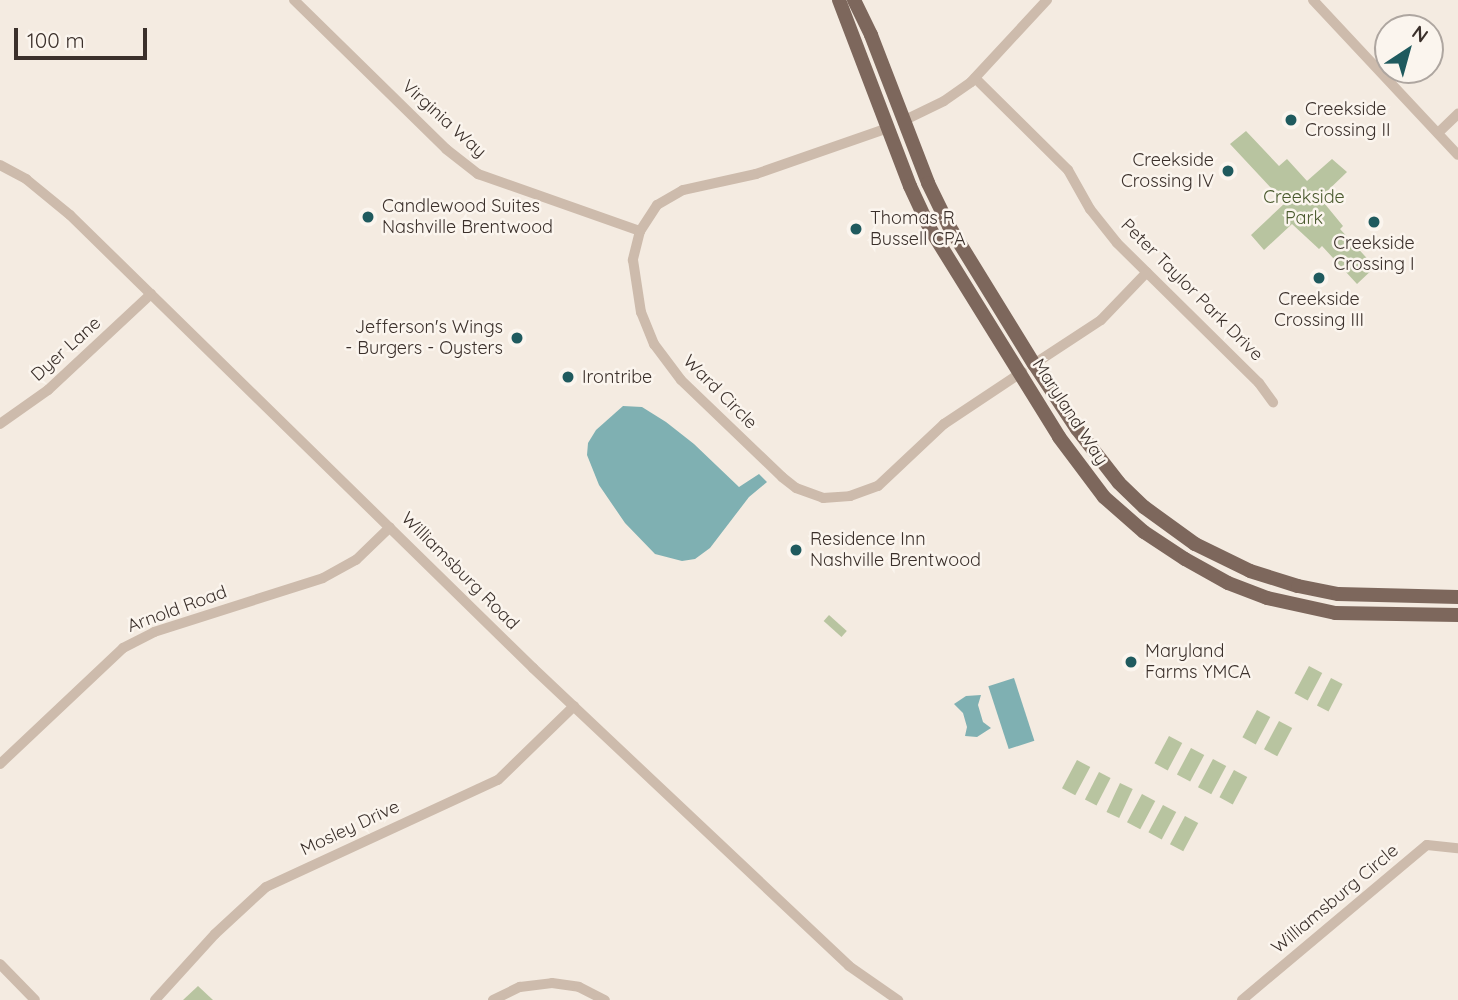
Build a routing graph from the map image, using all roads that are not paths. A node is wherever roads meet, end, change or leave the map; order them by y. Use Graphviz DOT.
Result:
graph roads {
  1 [pos="294,0"];
  2 [pos="839,0"];
  3 [pos="854,0"];
  4 [pos="1047,0"];
  5 [pos="1313,0"];
  6 [pos="975,78"];
  7 [pos="1458,114"];
  8 [pos="905,120"];
  9 [pos="888,128"];
  10 [pos="1438,133"];
  11 [pos="1458,155"];
  12 [pos="0,164"];
  13 [pos="640,231"];
  14 [pos="1147,272"];
  15 [pos="151,294"];
  16 [pos="1028,368"];
  17 [pos="1273,402"];
  18 [pos="0,424"];
  19 [pos="1119,483"];
  20 [pos="1104,497"];
  21 [pos="390,527"];
  22 [pos="1274,578"];
  23 [pos="1355,595"];
  24 [pos="1458,597"];
  25 [pos="1267,598"];
  26 [pos="1353,614"];
  27 [pos="1458,615"];
  28 [pos="574,706"];
  29 [pos="0,764"];
  30 [pos="1458,848"];
  31 [pos="0,964"];
  32 [pos="35,1000"];
  33 [pos="155,1000"];
  34 [pos="493,1000"];
  35 [pos="605,1000"];
  36 [pos="898,1000"];
  37 [pos="1242,1000"];
  1 -- 13 [label="street, Virginia Way"];
  2 -- 9 [label="main road, Maryland Way"];
  3 -- 8 [label="main road, Maryland Way"];
  4 -- 6 [label="street"];
  5 -- 10 [label="street"];
  6 -- 8 [label="street"];
  6 -- 14 [label="street, Peter Taylor Park Drive"];
  7 -- 10 [label="street"];
  8 -- 9 [label="main road"];
  8 -- 16 [label="main road, Maryland Way"];
  9 -- 13 [label="street, Ward Circle"];
  9 -- 16 [label="main road, Maryland Way"];
  10 -- 11 [label="street"];
  12 -- 15 [label="street, Williamsburg Road"];
  13 -- 16 [label="street, Ward Circle"];
  14 -- 16 [label="street, Ward Circle"];
  14 -- 17 [label="street, Peter Taylor Park Drive"];
  15 -- 18 [label="street, Dyer Lane"];
  15 -- 21 [label="street, Williamsburg Road"];
  16 -- 19 [label="main road, Maryland Way"];
  16 -- 20 [label="main road, Maryland Way"];
  19 -- 20 [label="main road"];
  19 -- 22 [label="main road, Maryland Way"];
  20 -- 25 [label="main road, Maryland Way"];
  21 -- 28 [label="street, Williamsburg Road"];
  21 -- 29 [label="street, Arnold Road"];
  22 -- 23 [label="main road, Maryland Way"];
  22 -- 25 [label="main road"];
  23 -- 24 [label="main road, Maryland Way"];
  23 -- 26 [label="main road"];
  25 -- 26 [label="main road, Maryland Way"];
  26 -- 27 [label="main road, Maryland Way"];
  28 -- 33 [label="street, Mosley Drive"];
  28 -- 36 [label="street, Williamsburg Road"];
  30 -- 37 [label="street, Williamsburg Circle"];
  31 -- 32 [label="street"];
  34 -- 35 [label="street"];
}
